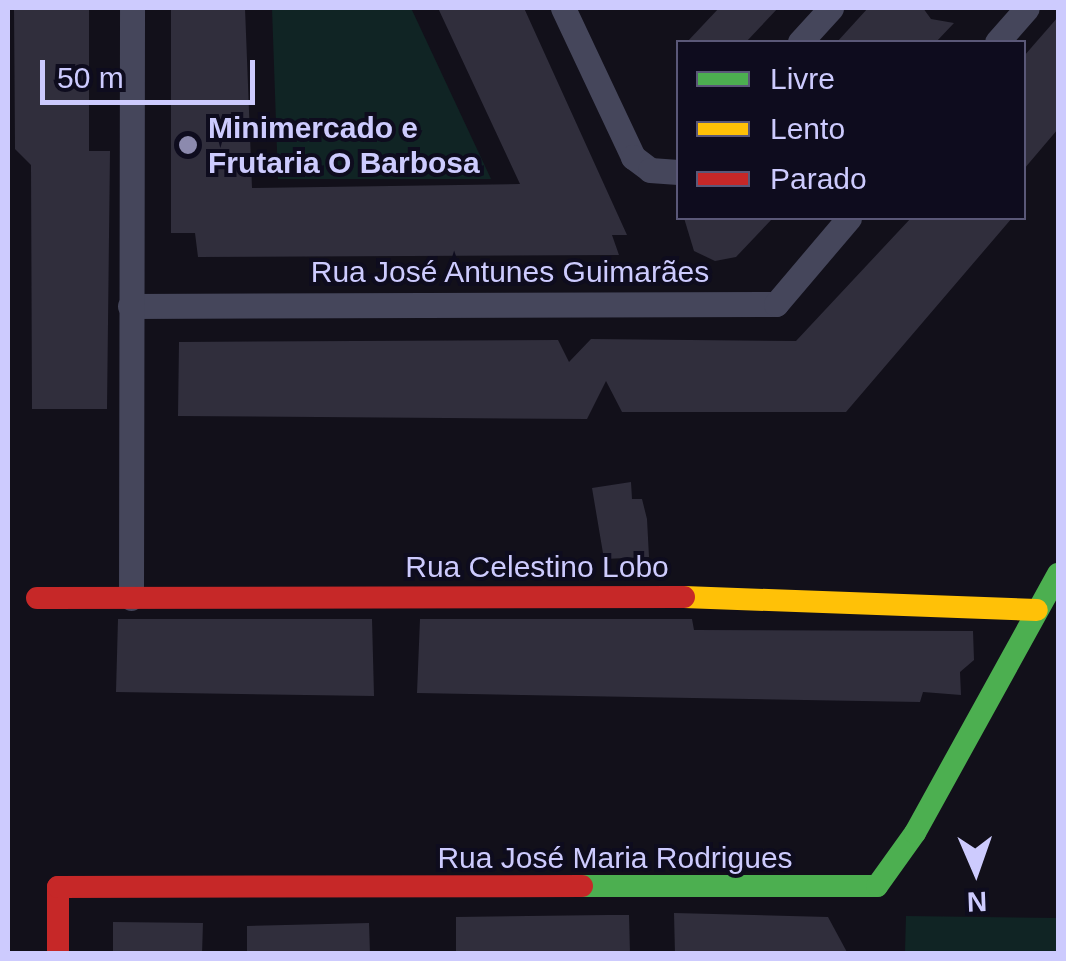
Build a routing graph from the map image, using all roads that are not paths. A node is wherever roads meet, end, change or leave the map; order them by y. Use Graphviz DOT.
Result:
graph roads {
  1 [pos="132,8"];
  2 [pos="563,8"];
  3 [pos="831,8"];
  4 [pos="1027,8"];
  5 [pos="802,40"];
  6 [pos="999,40"];
  7 [pos="676,172"];
  8 [pos="847,220"];
  9 [pos="130,306"];
  10 [pos="1058,574"];
  11 [pos="37,598"];
  12 [pos="131,598"];
  13 [pos="1037,610"];
  14 [pos="58,954"];
  1 -- 9 [label="street"];
  2 -- 7 [label="street"];
  3 -- 5 [label="street"];
  4 -- 6 [label="street"];
  8 -- 9 [label="street, Rua José Antunes Guimarães"];
  9 -- 12 [label="street"];
  10 -- 13 [label="street, Rua José Maria Rodrigues"];
  11 -- 12 [label="street, Rua Celestino Lobo"];
  12 -- 13 [label="street, Rua Celestino Lobo"];
  13 -- 14 [label="street, Rua José Maria Rodrigues"];
}
